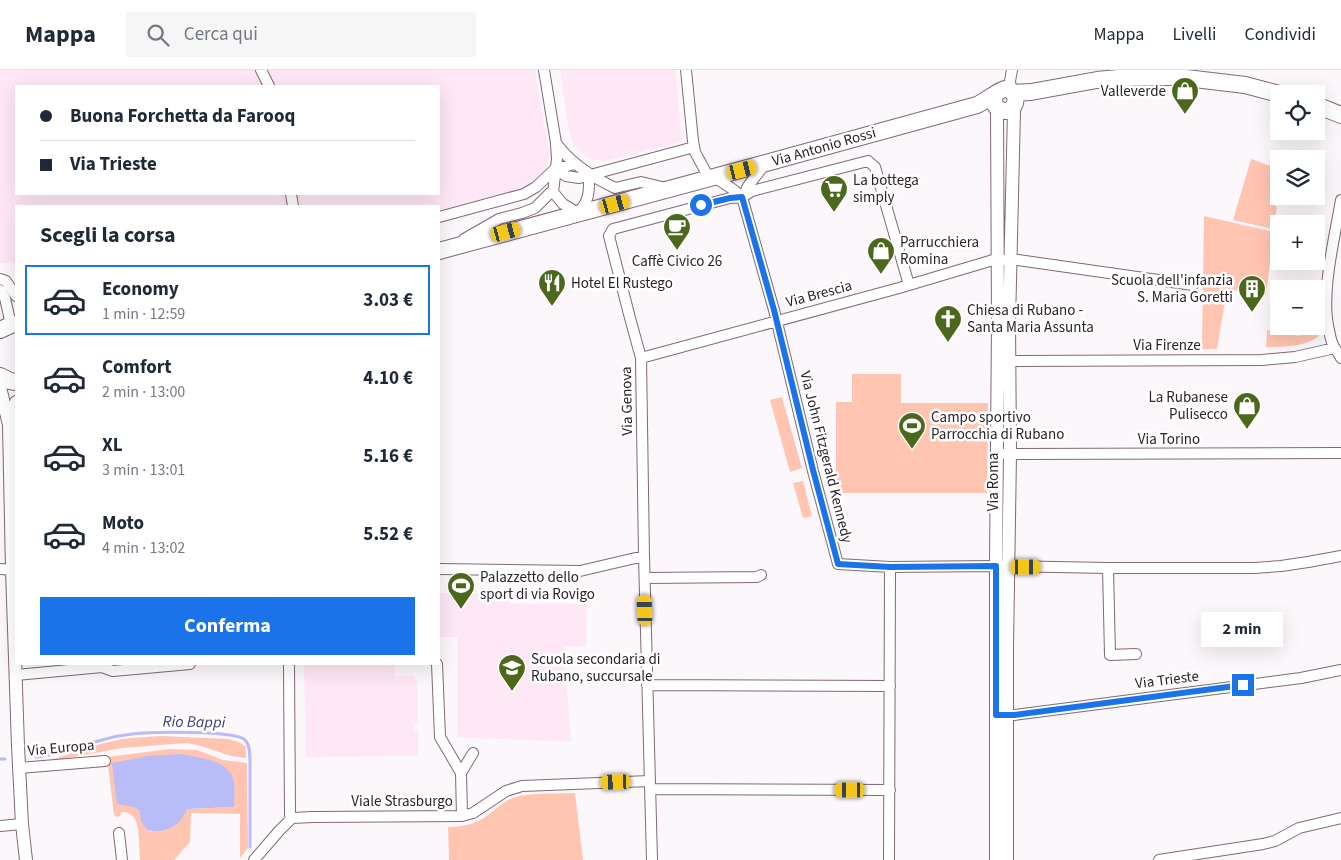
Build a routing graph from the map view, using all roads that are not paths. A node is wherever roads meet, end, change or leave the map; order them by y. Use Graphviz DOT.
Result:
graph roads {
  1 [pos="261,70"];
  2 [pos="544,70"];
  3 [pos="686,70"];
  4 [pos="1140,74"];
  5 [pos="268,85"];
  6 [pos="1270,92"];
  7 [pos="1007,94"];
  8 [pos="1325,109"];
  9 [pos="1341,115"];
  10 [pos="556,143"];
  11 [pos="694,147"];
  12 [pos="766,163"];
  13 [pos="575,164"];
  14 [pos="555,169"];
  15 [pos="742,170"];
  16 [pos="589,175"];
  17 [pos="711,178"];
  18 [pos="669,189"];
  19 [pos="734,190"];
  20 [pos="553,192"];
  21 [pos="742,197"];
  22 [pos="1341,200"];
  23 [pos="578,213"];
  24 [pos="440,217"];
  25 [pos="613,229"];
  26 [pos="445,249"];
  27 [pos="1004,260"];
  28 [pos="0,278"];
  29 [pos="1193,284"];
  30 [pos="909,285"];
  31 [pos="0,290"];
  32 [pos="15,294"];
  33 [pos="776,322"];
  34 [pos="6,327"];
  35 [pos="1335,348"];
  36 [pos="641,358"];
  37 [pos="1341,358"];
  38 [pos="1004,361"];
  39 [pos="0,376"];
  40 [pos="15,382"];
  41 [pos="0,387"];
  42 [pos="15,405"];
  43 [pos="8,425"];
  44 [pos="1341,453"];
  45 [pos="1004,454"];
  46 [pos="644,556"];
  47 [pos="1341,556"];
  48 [pos="1002,566"];
  49 [pos="890,567"];
  50 [pos="1108,568"];
  51 [pos="9,569"];
  52 [pos="440,569"];
  53 [pos="761,575"];
  54 [pos="645,578"];
  55 [pos="1136,654"];
  56 [pos="15,659"];
  57 [pos="15,665"];
  58 [pos="179,665"];
  59 [pos="289,665"];
  60 [pos="437,665"];
  61 [pos="1341,670"];
  62 [pos="16,674"];
  63 [pos="648,685"];
  64 [pos="890,686"];
  65 [pos="1002,715"];
  66 [pos="473,754"];
  67 [pos="105,761"];
  68 [pos="20,768"];
  69 [pos="461,773"];
  70 [pos="651,785"];
  71 [pos="890,790"];
  72 [pos="462,816"];
  73 [pos="292,818"];
  74 [pos="1341,818"];
  75 [pos="22,824"];
  76 [pos="0,826"];
  77 [pos="119,833"];
  78 [pos="255,859"];
  79 [pos="26,860"];
  80 [pos="122,860"];
  81 [pos="652,860"];
  82 [pos="890,860"];
  83 [pos="996,860"];
  84 [pos="1007,860"];
  85 [pos="1159,860"];
  1 -- 5 [label="street"];
  2 -- 10 [label="street"];
  3 -- 11 [label="street"];
  4 -- 6 [label="main road, Via Antonio Rossi"];
  4 -- 7 [label="main road, Via Antonio Rossi"];
  7 -- 12 [label="main road, Via Antonio Rossi"];
  7 -- 27 [label="street, Via Roma"];
  7 -- 27 [label="street, Via Roma"];
  8 -- 9 [label="main road"];
  10 -- 13 [label="street"];
  10 -- 14 [label="street"];
  11 -- 16 [label="street"];
  11 -- 17 [label="street"];
  12 -- 15 [label="main road, Via Antonio Rossi"];
  12 -- 21 [label="street"];
  13 -- 14 [label="street"];
  13 -- 16 [label="street"];
  14 -- 16 [label="street"];
  14 -- 20 [label="street"];
  14 -- 24 [label="street"];
  15 -- 17 [label="main road, Via Antonio Rossi"];
  15 -- 19 [label="street"];
  16 -- 18 [label="street"];
  16 -- 23 [label="street"];
  17 -- 18 [label="main road, Via Antonio Rossi"];
  17 -- 19 [label="street"];
  18 -- 23 [label="main road, Via Antonio Rossi"];
  19 -- 21 [label="street"];
  20 -- 23 [label="street"];
  20 -- 26 [label="street"];
  21 -- 25 [label="street, Via Antonio Rossi"];
  21 -- 30 [label="street, Via Antonio Rossi"];
  21 -- 33 [label="street, Via John Fitzgerald Kennedy"];
  22 -- 35 [label="street"];
  23 -- 26 [label="main road, Via Antonio Rossi"];
  25 -- 36 [label="street, Via Genova"];
  27 -- 29 [label="street"];
  27 -- 30 [label="street, Via Brescia"];
  27 -- 38 [label="street, Via Roma"];
  28 -- 32 [label="street"];
  30 -- 33 [label="street, Via Brescia"];
  31 -- 34 [label="street"];
  33 -- 36 [label="street, Via Brescia"];
  33 -- 49 [label="street, Via John Fitzgerald Kennedy"];
  35 -- 37 [label="street"];
  35 -- 38 [label="street, Via Firenze"];
  36 -- 46 [label="street, Via Genova"];
  38 -- 45 [label="street, Via Roma"];
  39 -- 40 [label="main road"];
  41 -- 43 [label="street, Via Europa"];
  42 -- 43 [label="street, Via Europa"];
  43 -- 51 [label="street, Via Europa"];
  44 -- 45 [label="street, Via Torino"];
  45 -- 48 [label="street, Via Roma"];
  46 -- 52 [label="street"];
  46 -- 54 [label="street, Via Genova"];
  47 -- 50 [label="street, Via John Fitzgerald Kennedy"];
  48 -- 49 [label="street, Via John Fitzgerald Kennedy"];
  48 -- 50 [label="street, Via John Fitzgerald Kennedy"];
  48 -- 65 [label="street, Via Roma"];
  49 -- 64 [label="street"];
  50 -- 55 [label="street"];
  51 -- 56 [label="street, Via Europa"];
  53 -- 54 [label="street"];
  54 -- 63 [label="street, Via Genova"];
  57 -- 62 [label="street, Via Europa"];
  58 -- 62 [label="street"];
  59 -- 73 [label="street"];
  60 -- 69 [label="street"];
  61 -- 65 [label="street, Via Trieste"];
  62 -- 68 [label="street, Via Europa"];
  63 -- 64 [label="street"];
  63 -- 70 [label="street, Via Genova"];
  64 -- 71 [label="street"];
  65 -- 83 [label="street, Via Roma"];
  65 -- 84 [label="street, Via Roma"];
  66 -- 69 [label="street"];
  67 -- 68 [label="street, Via Europa"];
  68 -- 75 [label="street, Via Europa"];
  69 -- 72 [label="street"];
  70 -- 71 [label="street, Viale Strasburgo"];
  70 -- 72 [label="street, Viale Strasburgo"];
  70 -- 81 [label="street, Via Genova"];
  71 -- 82 [label="street"];
  72 -- 73 [label="street, Viale Strasburgo"];
  73 -- 78 [label="street"];
  74 -- 85 [label="street"];
  75 -- 76 [label="street"];
  75 -- 79 [label="street, Via Europa"];
  77 -- 80 [label="street"];
}
